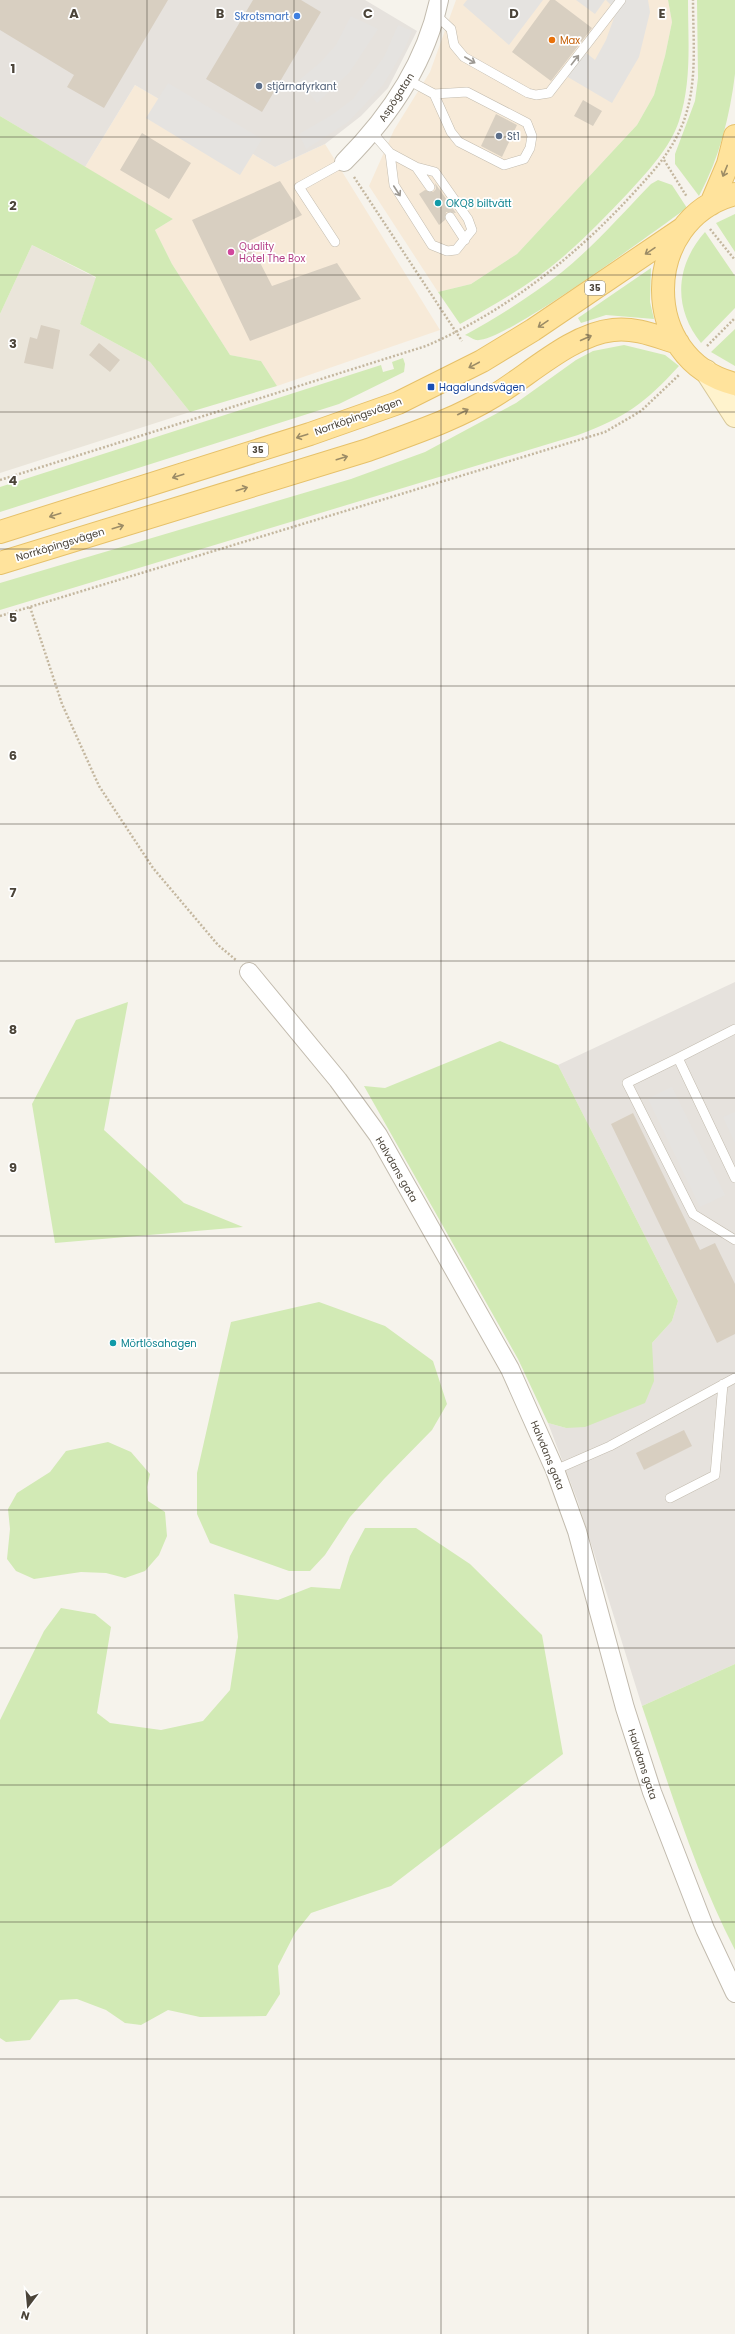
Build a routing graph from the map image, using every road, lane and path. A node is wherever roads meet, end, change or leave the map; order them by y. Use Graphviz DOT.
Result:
graph roads {
  1 [pos="621,0"];
  2 [pos="693,0"];
  3 [pos="438,7"];
  4 [pos="408,80"];
  5 [pos="434,94"];
  6 [pos="372,132"];
  7 [pos="735,136"];
  8 [pos="390,154"];
  9 [pos="664,160"];
  10 [pos="344,162"];
  11 [pos="416,167"];
  12 [pos="430,187"];
  13 [pos="735,194"];
  14 [pos="701,204"];
  15 [pos="450,217"];
  16 [pos="709,228"];
  17 [pos="682,229"];
  18 [pos="465,240"];
  19 [pos="335,242"];
  20 [pos="735,260"];
  21 [pos="735,318"];
  22 [pos="457,333"];
  23 [pos="462,341"];
  24 [pos="678,343"];
  25 [pos="704,348"];
  26 [pos="684,370"];
  27 [pos="706,371"];
  28 [pos="735,384"];
  29 [pos="735,416"];
  30 [pos="0,480"];
  31 [pos="0,532"];
  32 [pos="0,563"];
  33 [pos="30,606"];
  34 [pos="0,616"];
  35 [pos="249,972"];
  36 [pos="735,1029"];
  37 [pos="678,1058"];
  38 [pos="735,1178"];
  39 [pos="735,1240"];
  40 [pos="735,1378"];
  41 [pos="723,1384"];
  42 [pos="555,1470"];
  43 [pos="670,1498"];
  44 [pos="735,1993"];
  3 -- 1 [label="lane, one-way"];
  2 -- 9 [label="path"];
  3 -- 4 [label="street, Aspögatan"];
  4 -- 5 [label="lane"];
  4 -- 6 [label="street, Aspögatan"];
  5 -- 5 [label="lane"];
  6 -- 8 [label="lane"];
  6 -- 10 [label="street, Aspögatan"];
  7 -- 14 [label="main road, one-way"];
  8 -- 11 [label="lane"];
  8 -- 18 [label="lane, one-way"];
  9 -- 14 [label="path"];
  9 -- 22 [label="path"];
  10 -- 19 [label="lane"];
  10 -- 22 [label="path"];
  11 -- 12 [label="lane"];
  11 -- 18 [label="lane"];
  13 -- 14 [label="main road, 35"];
  14 -- 17 [label="main road, 35"];
  15 -- 18 [label="lane"];
  16 -- 20 [label="path"];
  17 -- 24 [label="main road, 35"];
  17 -- 31 [label="main road, Norrköpingsvägen / 35, one-way"];
  21 -- 25 [label="path"];
  22 -- 23 [label="path"];
  22 -- 30 [label="path"];
  24 -- 27 [label="main road, 35"];
  32 -- 24 [label="main road, Norrköpingsvägen, one-way"];
  26 -- 33 [label="path"];
  27 -- 28 [label="main road, 35"];
  27 -- 29 [label="main road"];
  33 -- 34 [label="path"];
  33 -- 35 [label="path"];
  35 -- 42 [label="street, Halvdans gata"];
  36 -- 37 [label="lane"];
  37 -- 38 [label="lane"];
  37 -- 39 [label="lane"];
  40 -- 41 [label="lane"];
  41 -- 42 [label="lane"];
  41 -- 43 [label="lane"];
  42 -- 44 [label="street, Halvdans gata"];
}
